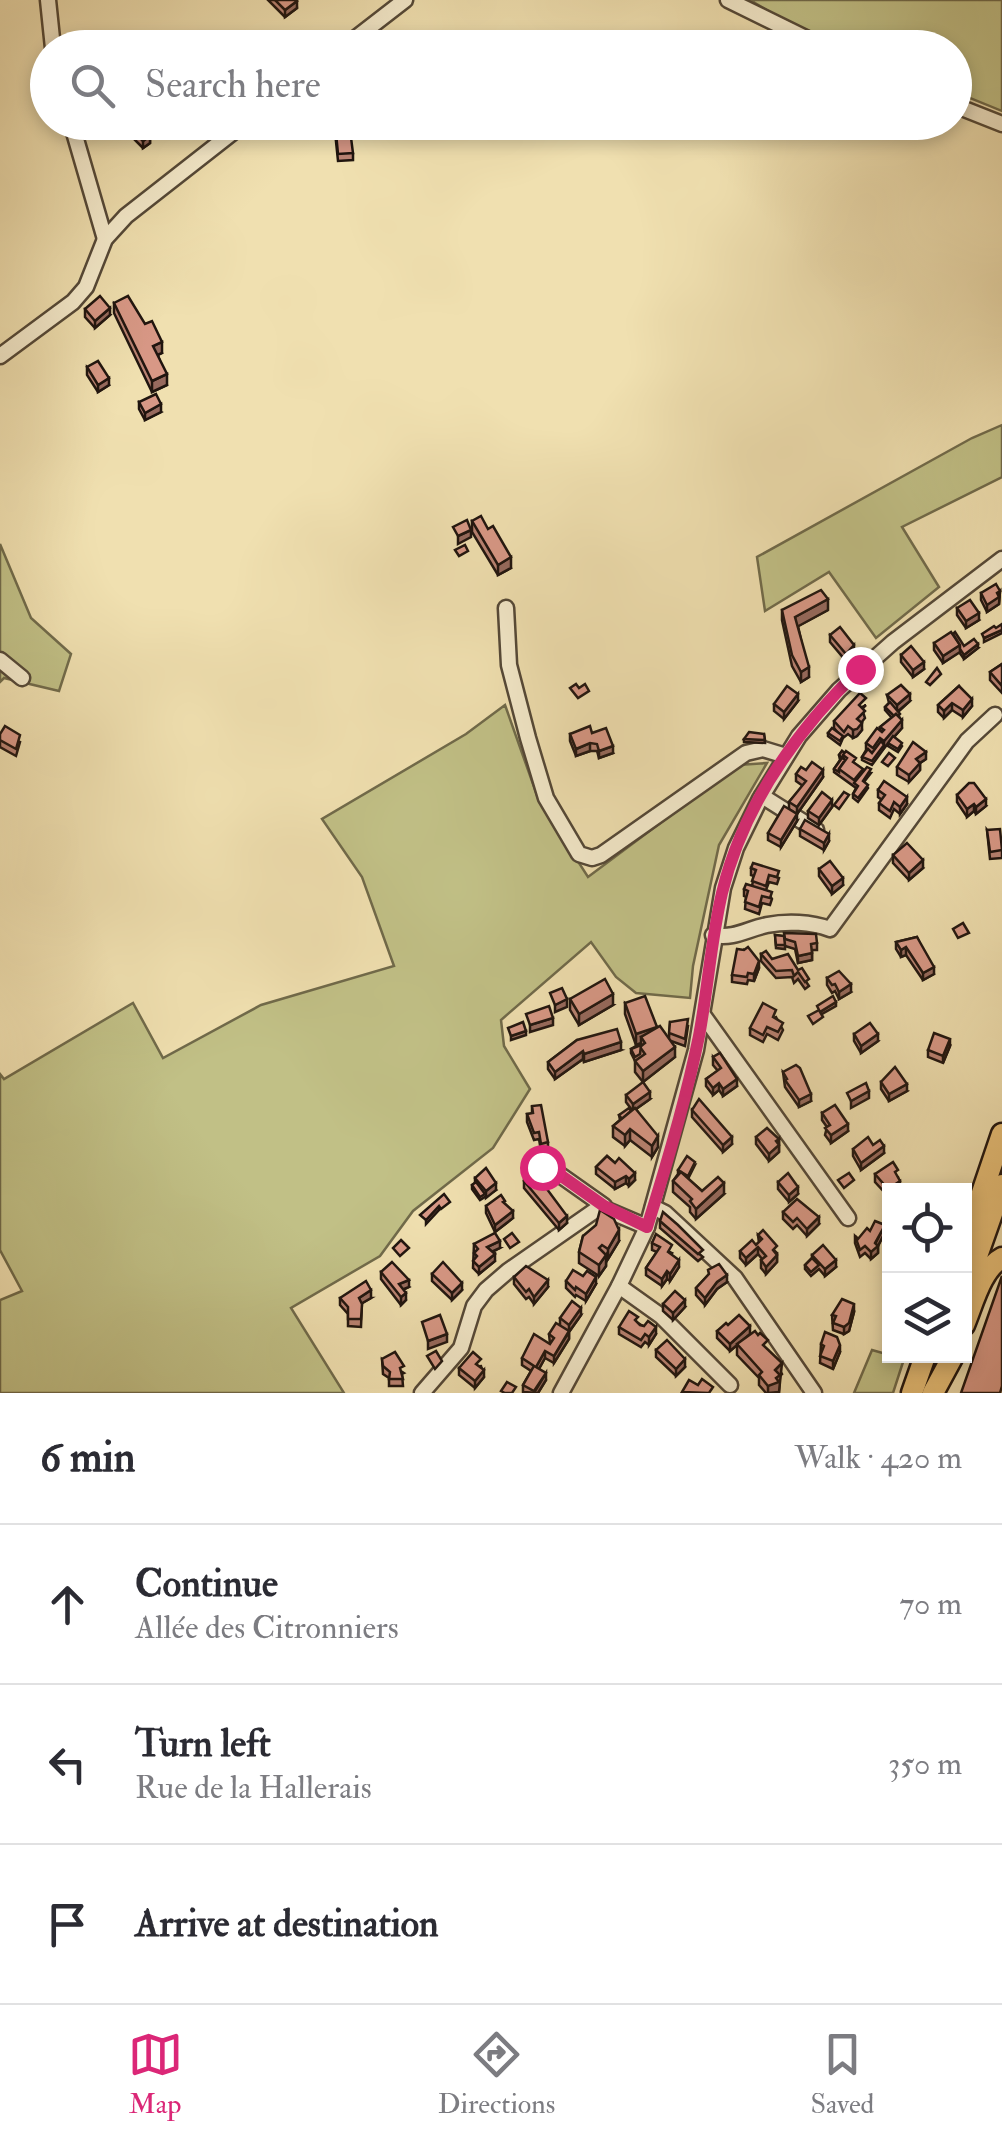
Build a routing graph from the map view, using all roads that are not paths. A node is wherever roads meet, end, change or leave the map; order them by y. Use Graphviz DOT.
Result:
graph roads {
  1 [pos="48,0"];
  2 [pos="405,0"];
  3 [pos="728,0"];
  4 [pos="51,30"];
  5 [pos="366,30"];
  6 [pos="789,30"];
  7 [pos="972,112"];
  8 [pos="1002,124"];
  9 [pos="77,140"];
  10 [pos="223,140"];
  11 [pos="105,238"];
  12 [pos="0,356"];
  13 [pos="1002,559"];
  14 [pos="506,608"];
  15 [pos="0,660"];
  16 [pos="22,678"];
  17 [pos="995,715"];
  18 [pos="786,756"];
  19 [pos="762,796"];
  20 [pos="826,836"];
  21 [pos="713,936"];
  22 [pos="703,1016"];
  23 [pos="1002,1134"];
  24 [pos="542,1167"];
  25 [pos="1002,1186"];
  26 [pos="604,1206"];
  27 [pos="653,1207"];
  28 [pos="848,1218"];
  29 [pos="972,1222"];
  30 [pos="647,1227"];
  31 [pos="1002,1258"];
  32 [pos="971,1273"];
  33 [pos="619,1286"];
  34 [pos="972,1306"];
  35 [pos="923,1363"];
  36 [pos="941,1363"];
  37 [pos="948,1363"];
  38 [pos="730,1385"];
  39 [pos="422,1393"];
  40 [pos="561,1393"];
  41 [pos="814,1393"];
  42 [pos="912,1393"];
  43 [pos="932,1393"];
  1 -- 4 [label="street"];
  2 -- 5 [label="street"];
  3 -- 6 [label="street"];
  7 -- 8 [label="street"];
  9 -- 11 [label="street"];
  10 -- 11 [label="street"];
  11 -- 12 [label="street"];
  13 -- 18 [label="street"];
  14 -- 18 [label="street"];
  15 -- 16 [label="street"];
  17 -- 21 [label="street"];
  18 -- 19 [label="street"];
  19 -- 20 [label="street"];
  19 -- 21 [label="street"];
  21 -- 22 [label="street"];
  22 -- 27 [label="street"];
  22 -- 28 [label="street"];
  23 -- 29 [label="highway"];
  24 -- 26 [label="street"];
  25 -- 32 [label="highway"];
  26 -- 30 [label="street"];
  26 -- 39 [label="street"];
  27 -- 30 [label="street"];
  27 -- 41 [label="street"];
  30 -- 33 [label="street"];
  31 -- 34 [label="highway"];
  33 -- 38 [label="street"];
  33 -- 40 [label="street"];
  35 -- 42 [label="highway"];
  36 -- 43 [label="highway"];
  37 -- 43 [label="highway"];
}
